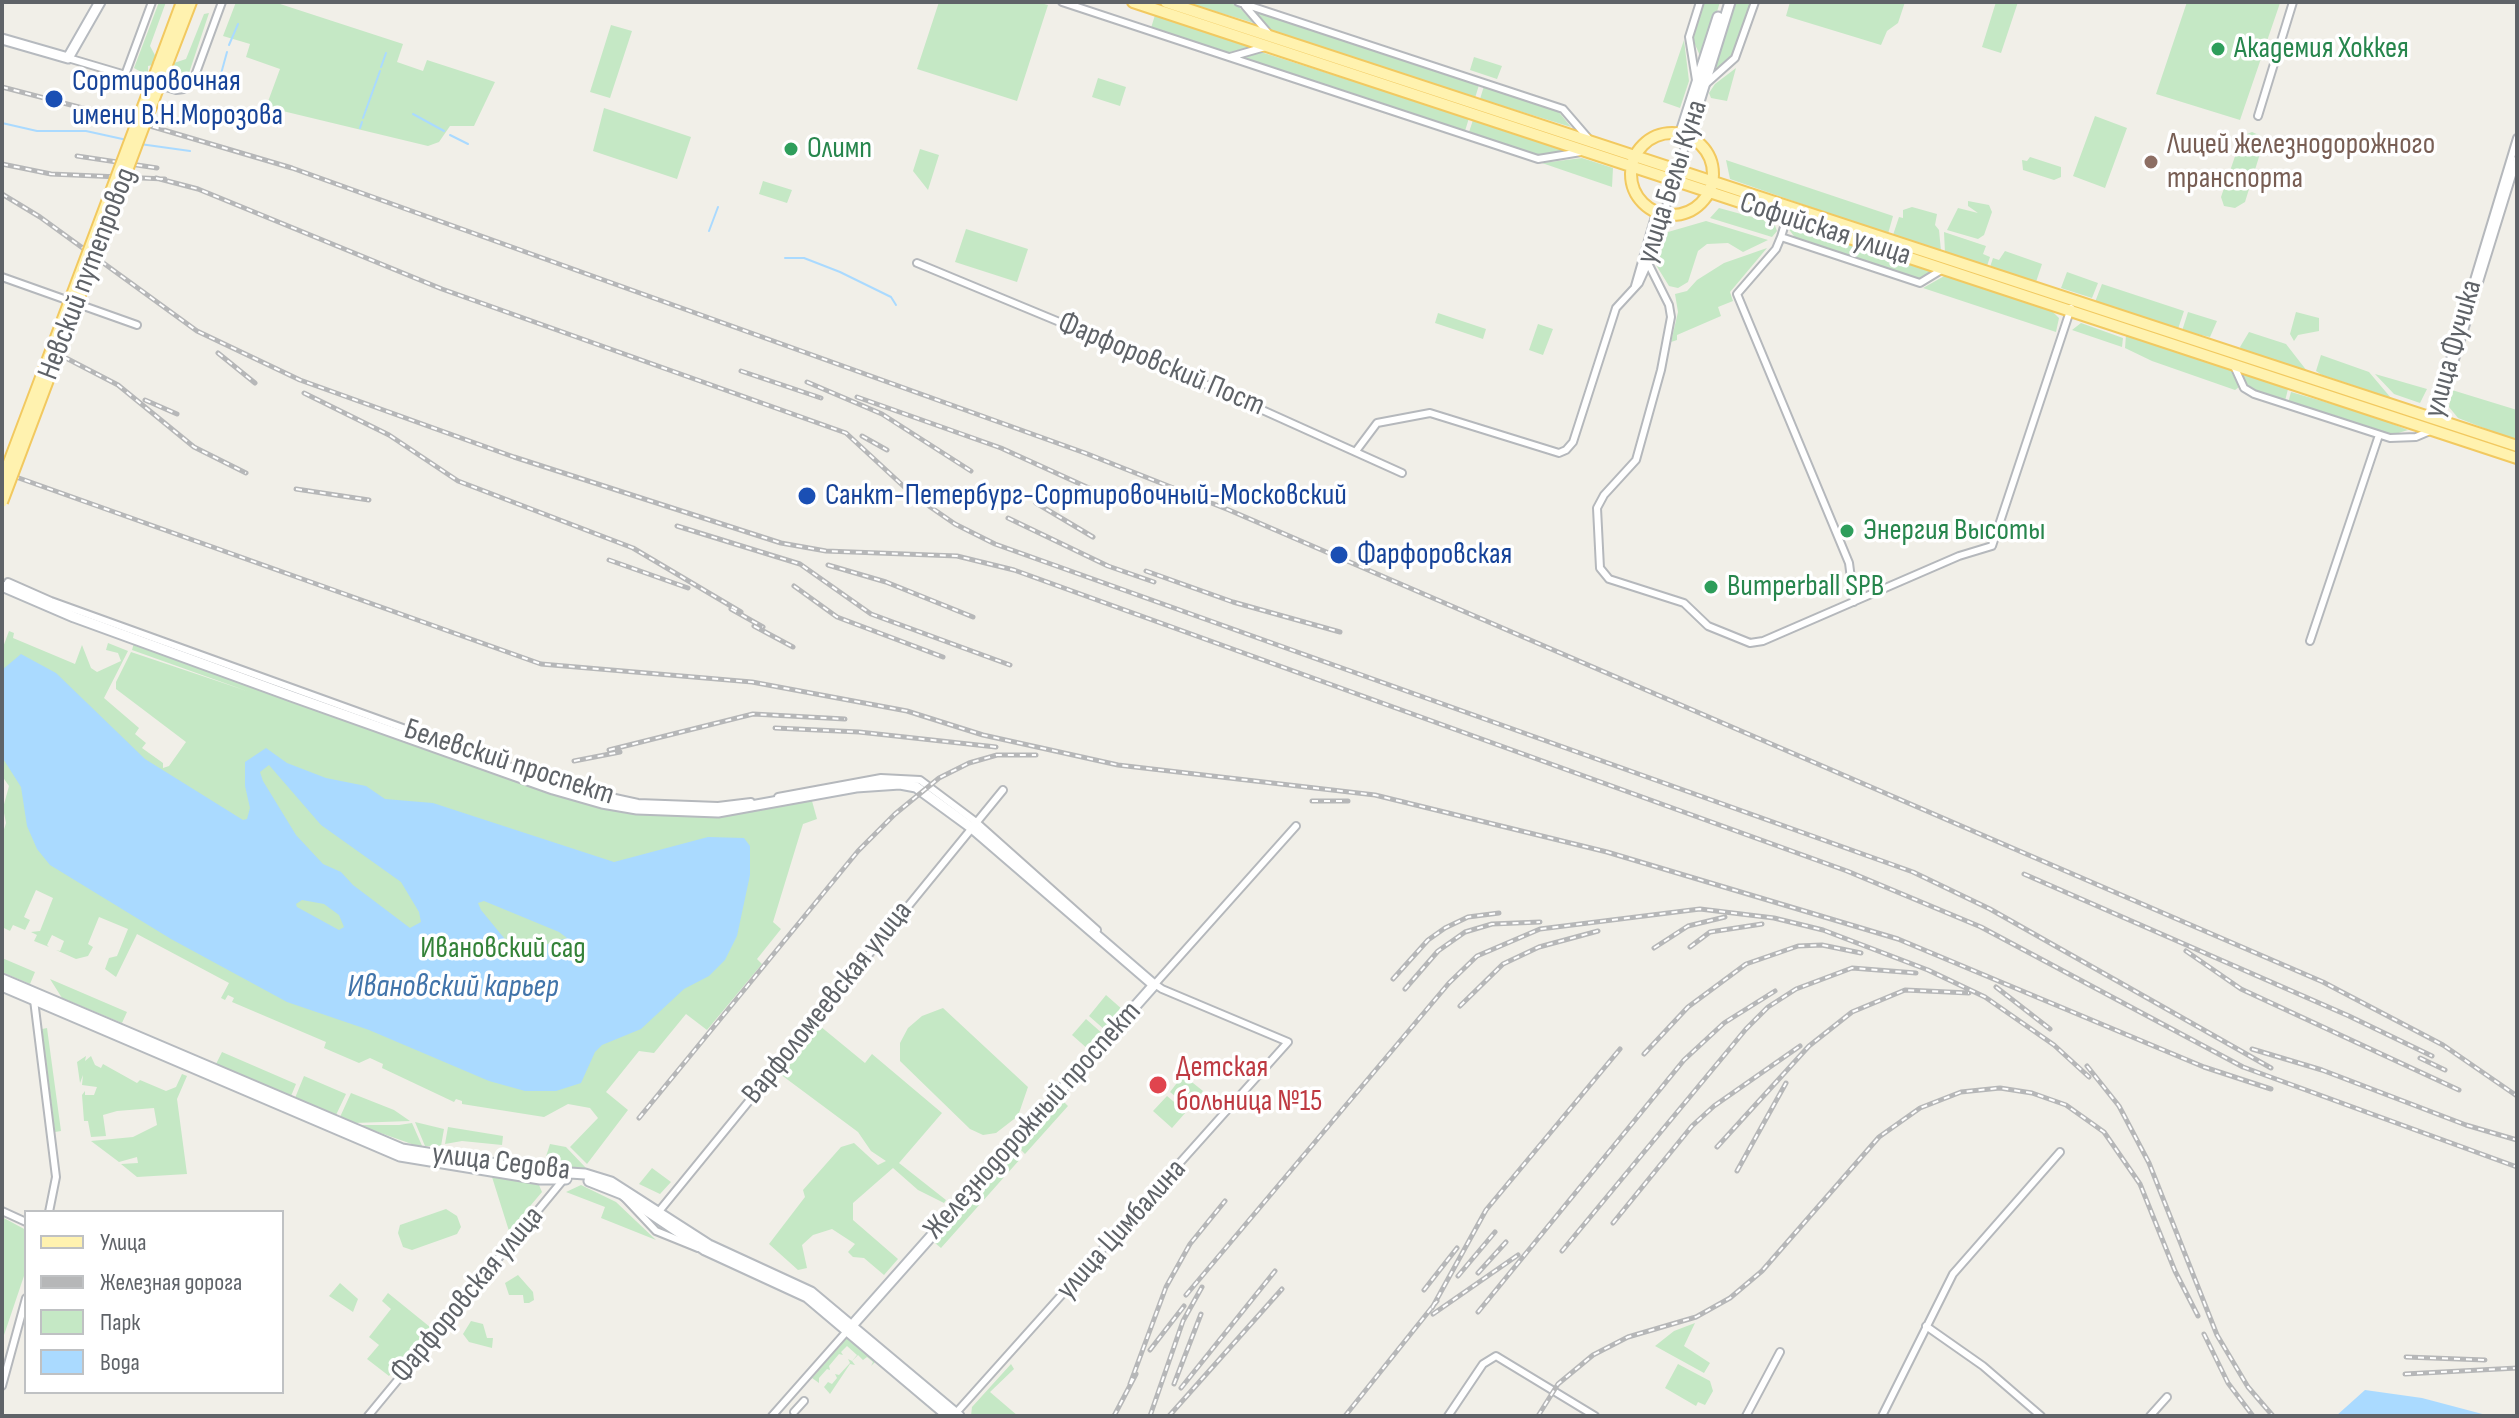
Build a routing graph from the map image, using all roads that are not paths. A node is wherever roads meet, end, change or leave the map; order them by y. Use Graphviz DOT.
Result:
graph roads {
  1 [pos="100,2"];
  2 [pos="152,2"];
  3 [pos="182,2"];
  4 [pos="191,2"];
  5 [pos="222,2"];
  6 [pos="1062,2"];
  7 [pos="1133,2"];
  8 [pos="1166,2"];
  9 [pos="1700,2"];
  10 [pos="1723,2"];
  11 [pos="1730,2"];
  12 [pos="1755,2"];
  13 [pos="2293,2"];
  14 [pos="1241,3"];
  15 [pos="2,39"];
  16 [pos="1269,41"];
  17 [pos="1230,57"];
  18 [pos="68,58"];
  19 [pos="162,66"];
  20 [pos="125,75"];
  21 [pos="1700,85"];
  22 [pos="2258,116"];
  23 [pos="1685,133"];
  24 [pos="2517,138"];
  25 [pos="1588,146"];
  26 [pos="2517,159"];
  27 [pos="1632,161"];
  28 [pos="1676,175"];
  29 [pos="1711,186"];
  30 [pos="1660,214"];
  31 [pos="1787,217"];
  32 [pos="1781,237"];
  33 [pos="917,263"];
  34 [pos="1648,263"];
  35 [pos="1943,269"];
  36 [pos="2,277"];
  37 [pos="1658,283"];
  38 [pos="1637,284"];
  39 [pos="2072,306"];
  40 [pos="137,325"];
  41 [pos="2233,364"];
  42 [pos="2435,417"];
  43 [pos="2430,431"];
  44 [pos="2379,435"];
  45 [pos="2517,446"];
  46 [pos="1356,451"];
  47 [pos="2517,458"];
  48 [pos="1402,473"];
  49 [pos="2,481"];
  50 [pos="2,502"];
  51 [pos="4,586"];
  52 [pos="1854,602"];
  53 [pos="2310,641"];
  54 [pos="1003,790"];
  55 [pos="974,825"];
  56 [pos="1296,826"];
  57 [pos="2,979"];
  58 [pos="1154,985"];
  59 [pos="2,986"];
  60 [pos="34,996"];
  61 [pos="1288,1042"];
  62 [pos="2060,1152"];
  63 [pos="566,1176"];
  64 [pos="622,1194"];
  65 [pos="49,1210"];
  66 [pos="2,1211"];
  67 [pos="656,1214"];
  68 [pos="24,1221"];
  69 [pos="705,1250"];
  70 [pos="24,1305"];
  71 [pos="1926,1326"];
  72 [pos="850,1328"];
  73 [pos="1780,1352"];
  74 [pos="2,1386"];
  75 [pos="2167,1397"];
  76 [pos="804,1401"];
  77 [pos="794,1412"];
  78 [pos="954,1415"];
  79 [pos="368,1416"];
  80 [pos="772,1416"];
  81 [pos="1448,1416"];
  82 [pos="1595,1416"];
  83 [pos="1746,1416"];
  84 [pos="1882,1416"];
  85 [pos="2041,1416"];
  86 [pos="2150,1416"];
  1 -- 18 [label="street"];
  2 -- 20 [label="street"];
  3 -- 19 [label="main road, Невский путепровод"];
  4 -- 19 [label="main road, Невский путепровод"];
  5 -- 20 [label="street"];
  6 -- 17 [label="street"];
  7 -- 16 [label="main road, Софийская улица"];
  8 -- 16 [label="main road, Софийская улица"];
  9 -- 21 [label="street"];
  10 -- 21 [label="street, улица Белы Куна"];
  11 -- 21 [label="street, улица Белы Куна"];
  12 -- 21 [label="street"];
  13 -- 22 [label="street"];
  14 -- 16 [label="street"];
  14 -- 25 [label="street"];
  15 -- 18 [label="street"];
  16 -- 17 [label="street"];
  16 -- 25 [label="main road, Софийская улица"];
  17 -- 25 [label="street"];
  18 -- 20 [label="street"];
  19 -- 49 [label="main road, Невский путепровод, bridge"];
  19 -- 50 [label="main road, Невский путепровод, bridge"];
  21 -- 23 [label="street, улица Белы Куна"];
  23 -- 27 [label="main road"];
  23 -- 28 [label="street, улица Белы Куна"];
  23 -- 29 [label="main road"];
  24 -- 42 [label="street, улица Фучика"];
  25 -- 27 [label="main road, Софийская улица"];
  26 -- 42 [label="street, улица Фучика"];
  27 -- 28 [label="main road, Софийская улица"];
  27 -- 30 [label="main road"];
  28 -- 29 [label="main road, Софийская улица"];
  28 -- 30 [label="street, улица Белы Куна"];
  29 -- 30 [label="main road"];
  29 -- 31 [label="main road, Софийская улица"];
  29 -- 39 [label="main road, Софийская улица"];
  30 -- 34 [label="street, улица Белы Куна"];
  30 -- 38 [label="street, улица Белы Куна"];
  31 -- 32 [label="street"];
  31 -- 35 [label="main road, Софийская улица"];
  32 -- 35 [label="street"];
  32 -- 52 [label="street"];
  33 -- 46 [label="street, Фарфоровский Пост"];
  34 -- 37 [label="street"];
  34 -- 38 [label="street, улица Белы Куна"];
  35 -- 39 [label="main road, Софийская улица"];
  36 -- 40 [label="street"];
  37 -- 38 [label="street"];
  37 -- 52 [label="street"];
  38 -- 46 [label="street"];
  39 -- 41 [label="main road, Софийская улица"];
  39 -- 42 [label="main road, Софийская улица"];
  39 -- 52 [label="street"];
  41 -- 43 [label="main road, Софийская улица"];
  41 -- 44 [label="street"];
  42 -- 43 [label="street, улица Фучика"];
  42 -- 45 [label="main road, Софийская улица"];
  43 -- 44 [label="street"];
  43 -- 47 [label="main road, Софийская улица"];
  44 -- 53 [label="street"];
  46 -- 48 [label="street, Фарфоровский Пост"];
  51 -- 55 [label="street, Белевский проспект"];
  54 -- 55 [label="street, Варфоломеевская улица"];
  55 -- 58 [label="street, Белевский проспект"];
  55 -- 67 [label="street, Варфоломеевская улица"];
  56 -- 58 [label="street, Железнодорожный проспект"];
  57 -- 60 [label="street, улица Седова"];
  58 -- 61 [label="street, Белевский проспект"];
  58 -- 72 [label="street, Железнодорожный проспект"];
  59 -- 60 [label="street, улица Седова"];
  60 -- 63 [label="street, улица Седова"];
  60 -- 65 [label="street"];
  61 -- 78 [label="street, улица Цимбалина"];
  62 -- 71 [label="street"];
  63 -- 64 [label="street, улица Седова"];
  63 -- 67 [label="street, улица Седова"];
  63 -- 79 [label="street, Фарфоровская улица"];
  64 -- 67 [label="street, улица Седова"];
  64 -- 69 [label="street"];
  66 -- 68 [label="street"];
  67 -- 69 [label="street, улица Седова"];
  67 -- 72 [label="street, улица Седова"];
  69 -- 72 [label="street, улица Седова"];
  70 -- 74 [label="street"];
  71 -- 84 [label="street"];
  71 -- 85 [label="street"];
  72 -- 78 [label="street, улица Седова"];
  72 -- 80 [label="street, Железнодорожный проспект"];
  73 -- 83 [label="street"];
  75 -- 86 [label="street"];
  76 -- 77 [label="street"];
  81 -- 82 [label="street"];
}
